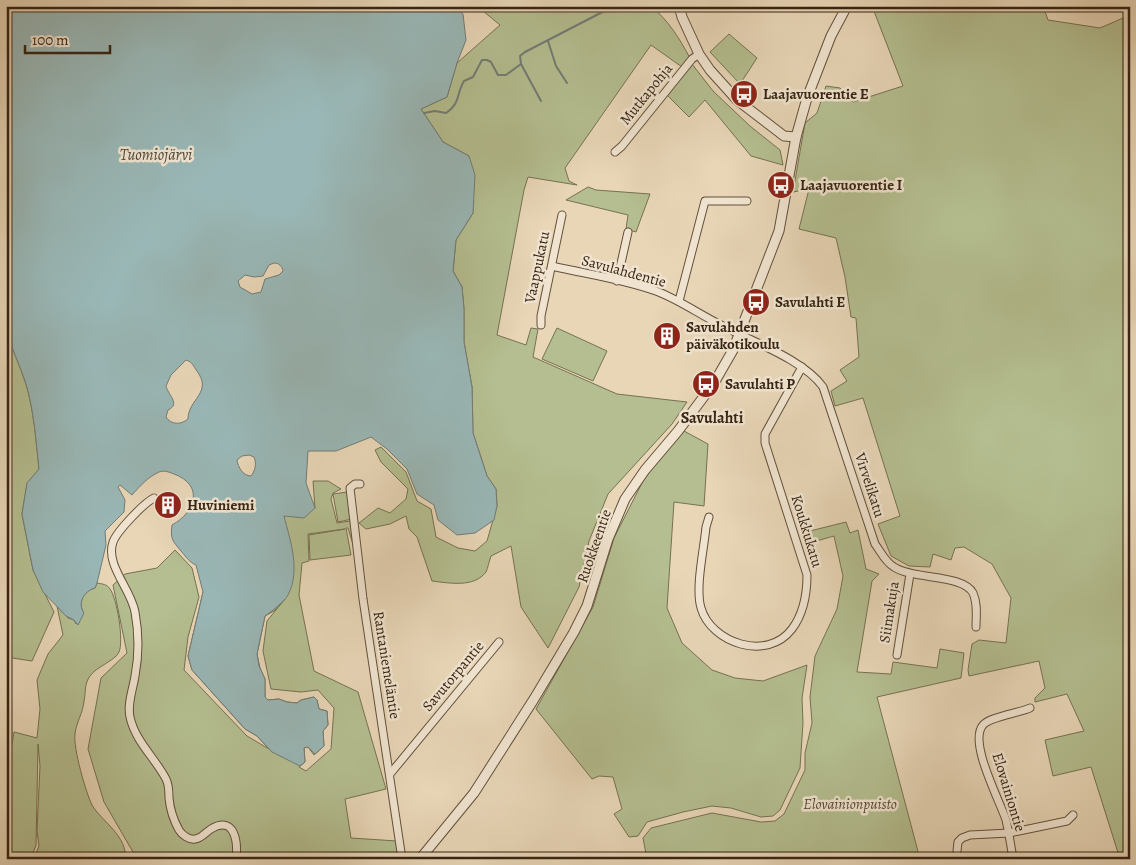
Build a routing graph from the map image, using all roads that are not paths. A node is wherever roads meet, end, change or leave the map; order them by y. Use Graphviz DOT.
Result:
graph roads {
  1 [pos="679,6"];
  2 [pos="847,6"];
  3 [pos="699,54"];
  4 [pos="796,137"];
  5 [pos="615,152"];
  6 [pos="747,201"];
  7 [pos="562,216"];
  8 [pos="628,232"];
  9 [pos="552,266"];
  10 [pos="617,281"];
  11 [pos="679,301"];
  12 [pos="540,325"];
  13 [pos="739,334"];
  14 [pos="802,366"];
  15 [pos="360,484"];
  16 [pos="154,498"];
  17 [pos="709,517"];
  18 [pos="910,574"];
  19 [pos="976,627"];
  20 [pos="499,642"];
  21 [pos="897,655"];
  22 [pos="1030,708"];
  23 [pos="390,774"];
  24 [pos="1073,815"];
  25 [pos="1009,832"];
  26 [pos="957,851"];
  27 [pos="236,859"];
  28 [pos="402,859"];
  29 [pos="420,859"];
  30 [pos="1012,859"];
  1 -- 3 [label="street"];
  2 -- 4 [label="street, Ruokkeentie"];
  3 -- 4 [label="street"];
  3 -- 5 [label="street, Mutkapohja"];
  4 -- 13 [label="street, Ruokkeentie"];
  6 -- 11 [label="street"];
  7 -- 9 [label="street, Vaappukatu"];
  8 -- 10 [label="street"];
  9 -- 10 [label="street, Savulahdentie"];
  9 -- 12 [label="street, Vaappukatu"];
  10 -- 11 [label="street, Savulahdentie"];
  11 -- 13 [label="street, Savulahdentie"];
  13 -- 14 [label="street, Virvelikatu"];
  13 -- 29 [label="street, Ruokkeentie"];
  14 -- 17 [label="street, Koukkukatu"];
  14 -- 18 [label="street, Virvelikatu"];
  15 -- 23 [label="street, Rantaniemeläntie"];
  16 -- 27 [label="street"];
  18 -- 19 [label="street, Virvelikatu"];
  18 -- 21 [label="street, Siimakuja"];
  20 -- 23 [label="street, Savutorpantie"];
  22 -- 25 [label="street, Elovainiontie"];
  23 -- 28 [label="street, Rantaniemeläntie"];
  24 -- 25 [label="street"];
  25 -- 26 [label="street"];
  25 -- 30 [label="street, Elovainiontie"];
}
